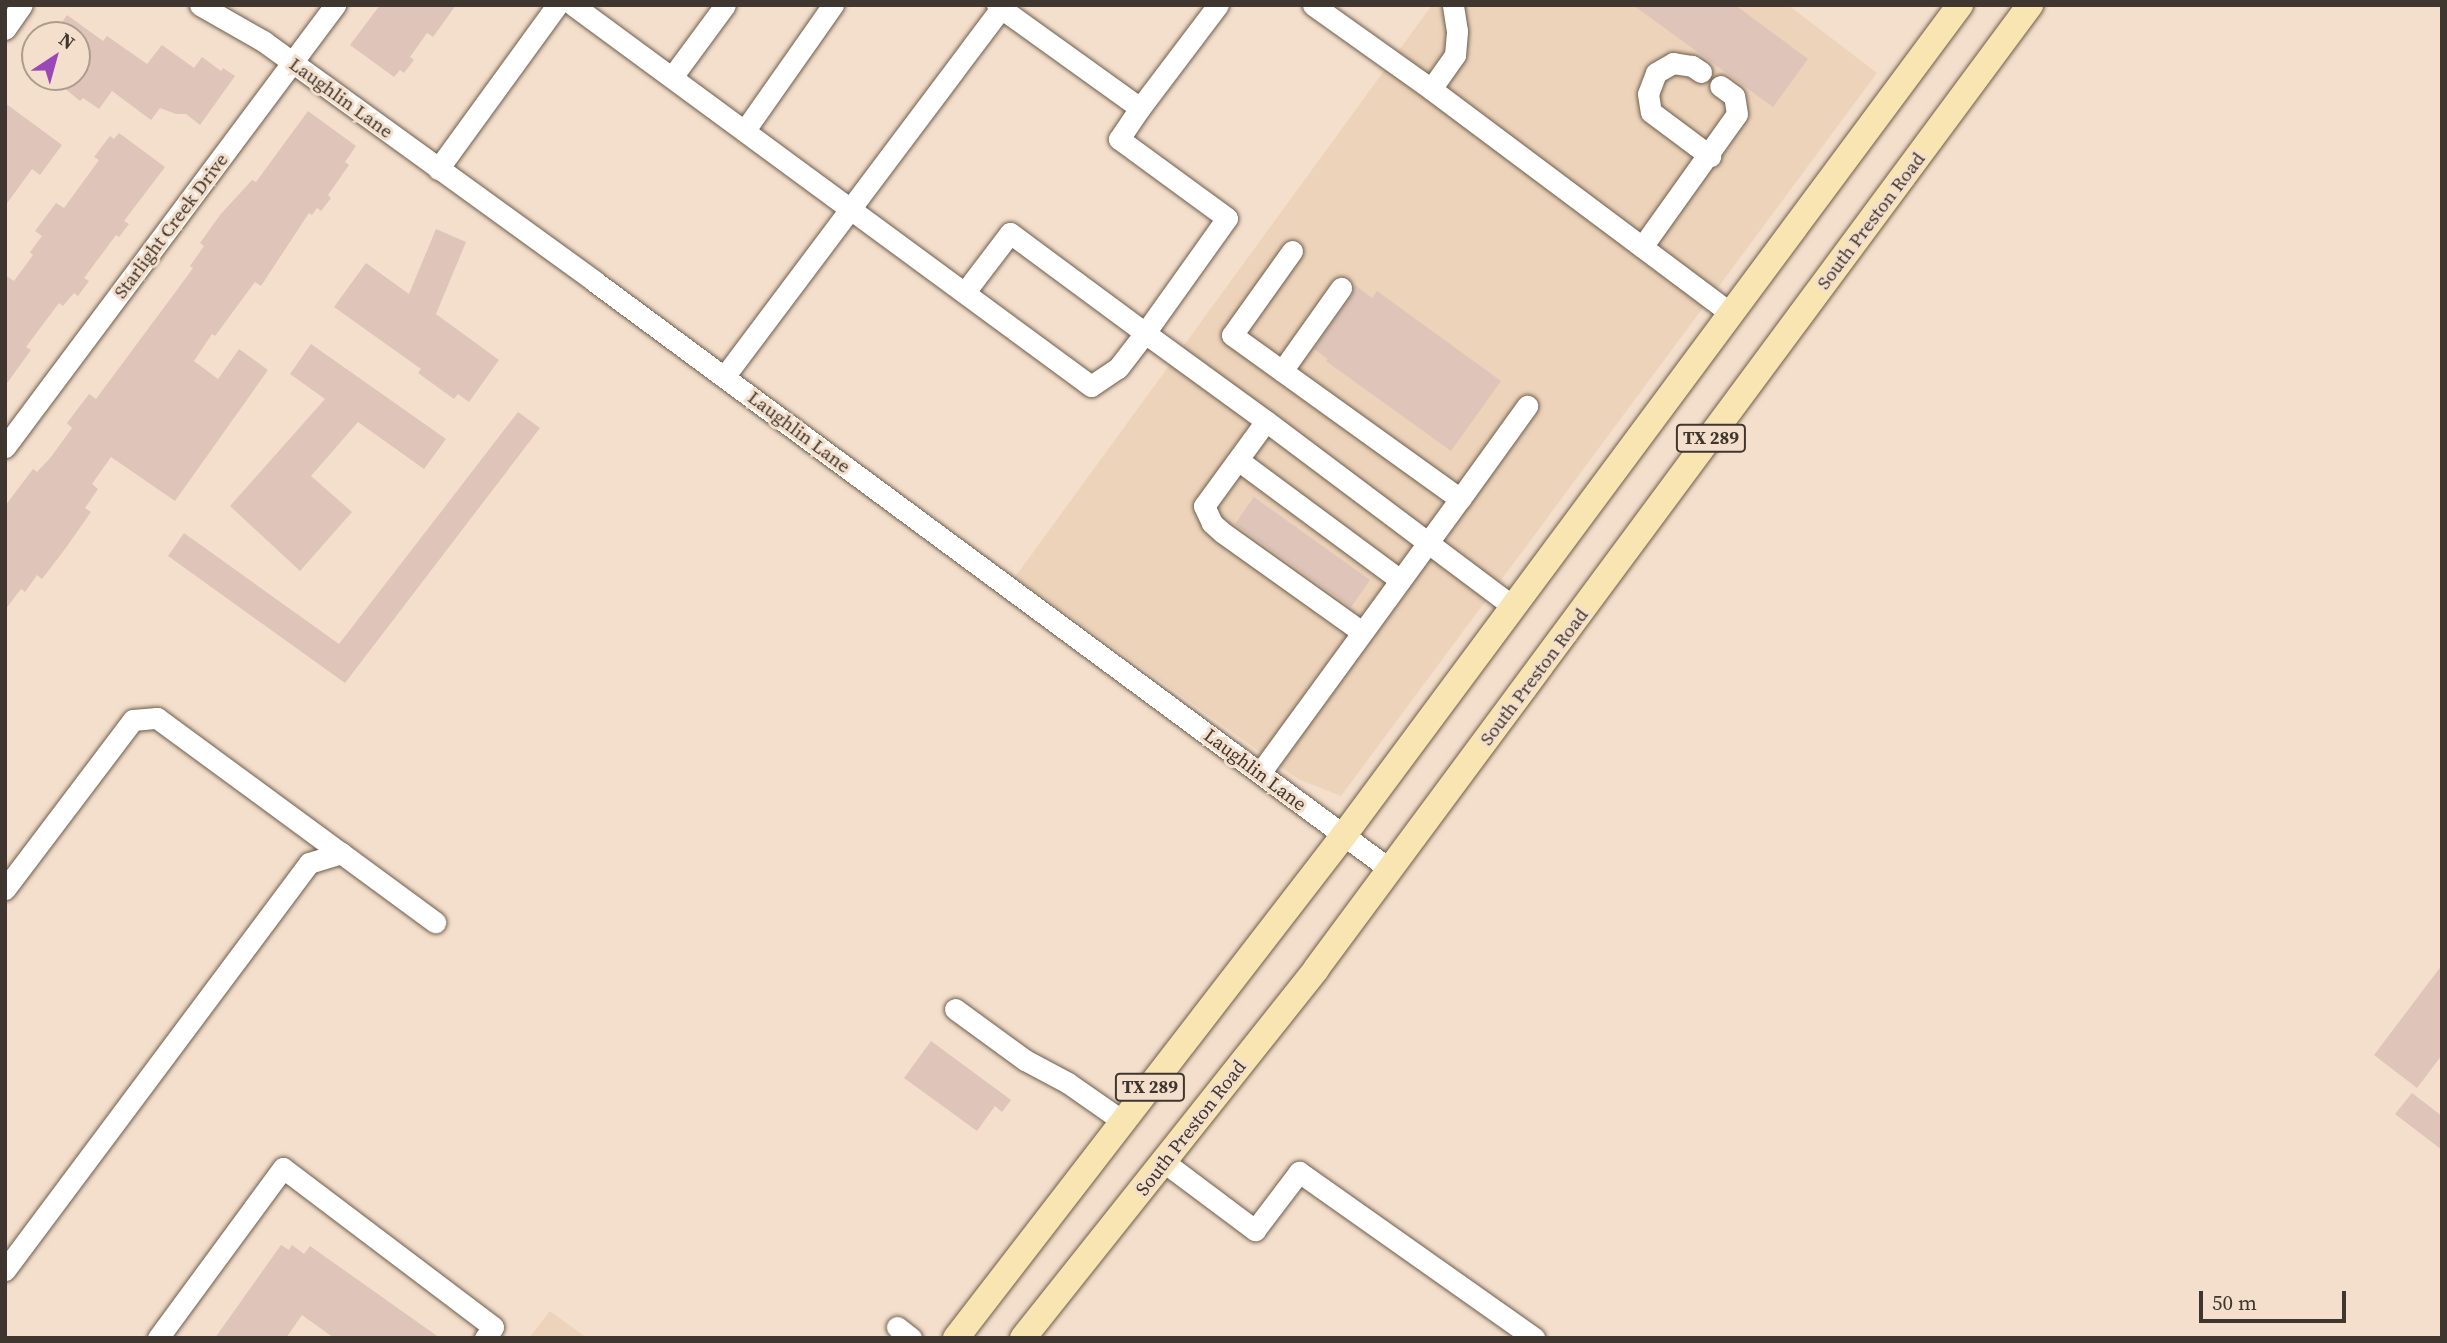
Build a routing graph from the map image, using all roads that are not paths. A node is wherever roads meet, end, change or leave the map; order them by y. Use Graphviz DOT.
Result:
graph roads {
  1 [pos="22,5"];
  2 [pos="200,5"];
  3 [pos="335,5"];
  4 [pos="557,5"];
  5 [pos="573,5"];
  6 [pos="724,5"];
  7 [pos="834,5"];
  8 [pos="1218,5"];
  9 [pos="1313,5"];
  10 [pos="1452,5"];
  11 [pos="1960,5"];
  12 [pos="2030,5"];
  13 [pos="999,7"];
  14 [pos="5,29"];
  15 [pos="293,62"];
  16 [pos="1702,72"];
  17 [pos="672,77"];
  18 [pos="1720,86"];
  19 [pos="1431,89"];
  20 [pos="1140,108"];
  21 [pos="745,130"];
  22 [pos="1710,156"];
  23 [pos="438,169"];
  24 [pos="851,207"];
  25 [pos="1642,247"];
  26 [pos="1292,251"];
  27 [pos="1340,288"];
  28 [pos="965,292"];
  29 [pos="1730,313"];
  30 [pos="1145,333"];
  31 [pos="1282,371"];
  32 [pos="724,377"];
  33 [pos="1527,406"];
  34 [pos="1265,421"];
  35 [pos="5,447"];
  36 [pos="1238,460"];
  37 [pos="1460,499"];
  38 [pos="1428,542"];
  39 [pos="1400,580"];
  40 [pos="1514,607"];
  41 [pos="1362,632"];
  42 [pos="1260,773"];
  43 [pos="1344,835"];
  44 [pos="341,853"];
  45 [pos="1391,870"];
  46 [pos="5,889"];
  47 [pos="435,922"];
  48 [pos="955,1009"];
  49 [pos="1124,1122"];
  50 [pos="1164,1162"];
  51 [pos="5,1270"];
  52 [pos="158,1338"];
  53 [pos="485,1338"];
  54 [pos="956,1338"];
  55 [pos="1023,1338"];
  56 [pos="1534,1338"];
  1 -- 14 [label="street"];
  2 -- 15 [label="street, Laughlin Lane"];
  3 -- 15 [label="street, Starlight Creek Drive"];
  4 -- 23 [label="street"];
  5 -- 17 [label="street"];
  6 -- 17 [label="street"];
  7 -- 21 [label="street"];
  8 -- 20 [label="street"];
  9 -- 19 [label="street"];
  10 -- 19 [label="street"];
  11 -- 29 [label="main road, TX 289"];
  12 -- 45 [label="main road, South Preston Road / TX 289"];
  13 -- 20 [label="street"];
  13 -- 24 [label="street"];
  15 -- 23 [label="street, Laughlin Lane"];
  15 -- 35 [label="street, Starlight Creek Drive"];
  16 -- 22 [label="street"];
  17 -- 21 [label="street"];
  18 -- 22 [label="street"];
  19 -- 25 [label="street"];
  20 -- 30 [label="street"];
  21 -- 24 [label="street"];
  22 -- 25 [label="street"];
  23 -- 32 [label="street, Laughlin Lane"];
  24 -- 28 [label="street"];
  24 -- 32 [label="street"];
  25 -- 29 [label="street"];
  26 -- 31 [label="street"];
  27 -- 31 [label="street"];
  28 -- 30 [label="street"];
  28 -- 30 [label="street"];
  29 -- 40 [label="main road, TX 289"];
  30 -- 34 [label="street"];
  31 -- 37 [label="street"];
  32 -- 42 [label="street, Laughlin Lane"];
  33 -- 37 [label="street"];
  34 -- 36 [label="street"];
  34 -- 38 [label="street"];
  36 -- 39 [label="street"];
  36 -- 41 [label="street"];
  37 -- 38 [label="street"];
  38 -- 39 [label="street"];
  38 -- 40 [label="street"];
  39 -- 41 [label="street"];
  40 -- 43 [label="main road, TX 289"];
  41 -- 42 [label="street"];
  42 -- 43 [label="street, Laughlin Lane"];
  43 -- 45 [label="street, Laughlin Lane"];
  43 -- 49 [label="main road, TX 289"];
  44 -- 46 [label="street"];
  44 -- 47 [label="street"];
  44 -- 51 [label="street"];
  45 -- 50 [label="main road, South Preston Road / TX 289"];
  48 -- 49 [label="street"];
  49 -- 54 [label="main road, TX 289"];
  50 -- 55 [label="main road, South Preston Road / TX 289"];
  50 -- 56 [label="street"];
  52 -- 53 [label="street"];
}
